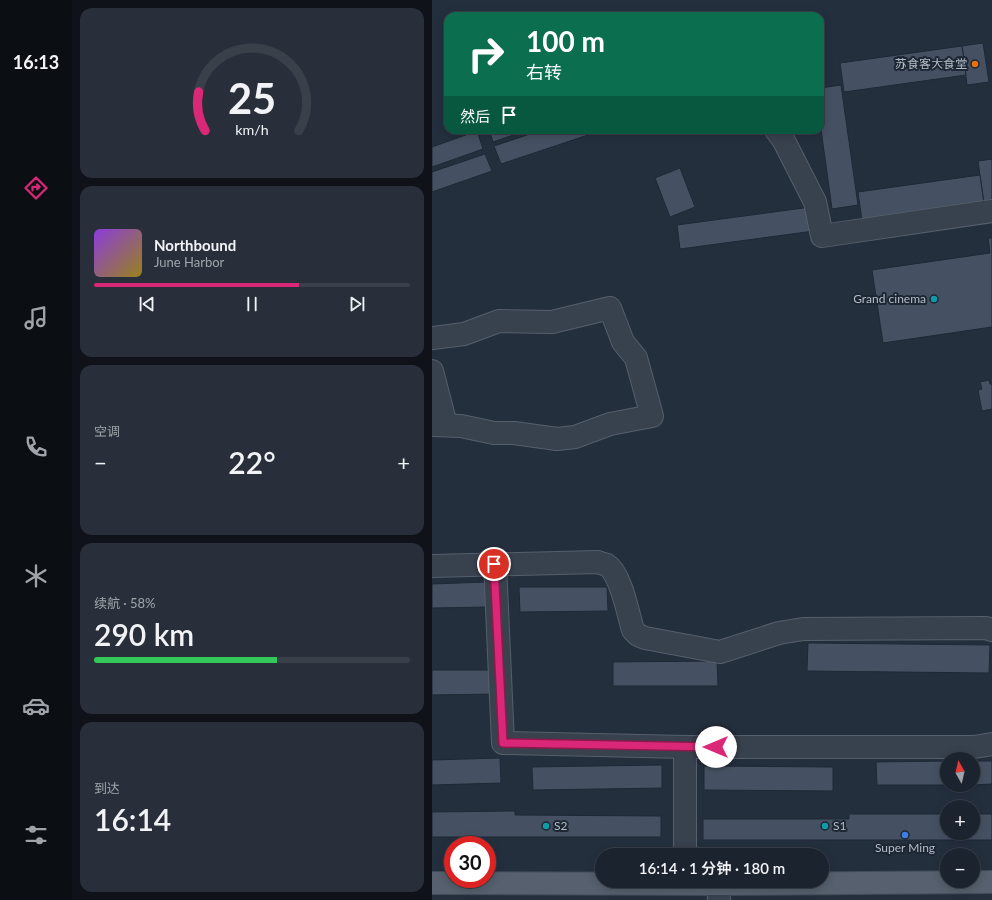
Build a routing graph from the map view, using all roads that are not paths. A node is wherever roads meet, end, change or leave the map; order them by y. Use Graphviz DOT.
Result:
graph roads {
  1 [pos="779,134"];
  2 [pos="992,211"];
  3 [pos="432,338"];
  4 [pos="432,371"];
  5 [pos="439,425"];
  6 [pos="494,564"];
  7 [pos="432,566"];
  8 [pos="992,630"];
  9 [pos="992,744"];
  10 [pos="685,747"];
  11 [pos="685,848"];
  12 [pos="595,882"];
  13 [pos="992,882"];
  14 [pos="432,883"];
  15 [pos="705,888"];
  16 [pos="718,892"];
  1 -- 2 [label="street"];
  3 -- 5 [label="street"];
  4 -- 5 [label="street"];
  6 -- 7 [label="street"];
  6 -- 8 [label="street"];
  6 -- 10 [label="street"];
  9 -- 10 [label="street"];
  10 -- 11 [label="street"];
  12 -- 14 [label="main road"];
  13 -- 16 [label="main road"];
  15 -- 16 [label="main road"];
}
